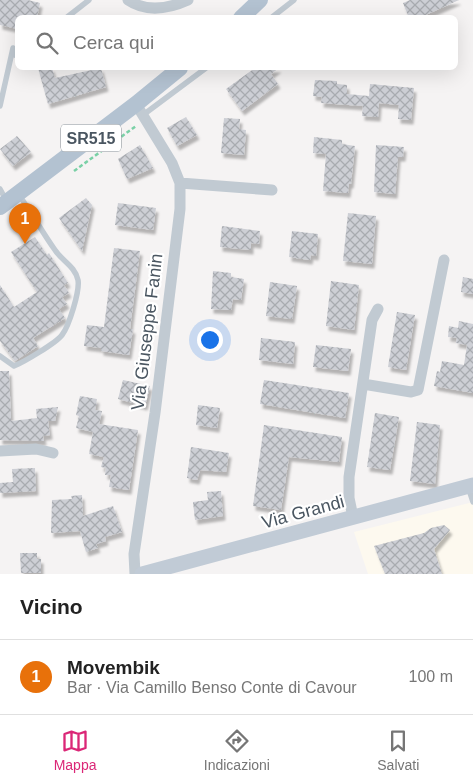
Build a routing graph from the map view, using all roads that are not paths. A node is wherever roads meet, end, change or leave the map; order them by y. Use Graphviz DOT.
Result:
graph roads {
  1 [pos="89,0"];
  2 [pos="128,0"];
  3 [pos="188,0"];
  4 [pos="260,0"];
  5 [pos="294,0"];
  6 [pos="70,15"];
  7 [pos="243,15"];
  8 [pos="275,15"];
  9 [pos="13,48"];
  10 [pos="178,70"];
  11 [pos="203,70"];
  12 [pos="0,106"];
  13 [pos="139,109"];
  14 [pos="180,183"];
  15 [pos="272,190"];
  16 [pos="6,198"];
  17 [pos="444,260"];
  18 [pos="380,305"];
  19 [pos="0,356"];
  20 [pos="363,384"];
  21 [pos="0,452"];
  22 [pos="53,453"];
  23 [pos="471,486"];
  24 [pos="473,502"];
  25 [pos="353,518"];
  26 [pos="135,574"];
  27 [pos="142,574"];
  1 -- 6 [label="lane"];
  2 -- 3 [label="street"];
  4 -- 7 [label="main road"];
  5 -- 8 [label="lane"];
  9 -- 12 [label="lane"];
  10 -- 13 [label="main road, SR515"];
  11 -- 13 [label="lane"];
  13 -- 14 [label="street, Via Giuseppe Fanin"];
  13 -- 16 [label="main road, SR515"];
  14 -- 15 [label="street"];
  14 -- 26 [label="street, Via Giuseppe Fanin"];
  16 -- 19 [label="lane"];
  17 -- 20 [label="street"];
  18 -- 20 [label="street"];
  20 -- 25 [label="street"];
  21 -- 22 [label="street"];
  23 -- 24 [label="lane"];
  23 -- 25 [label="main road, Via Grandi"];
  25 -- 27 [label="main road, Via Grandi"];
}
